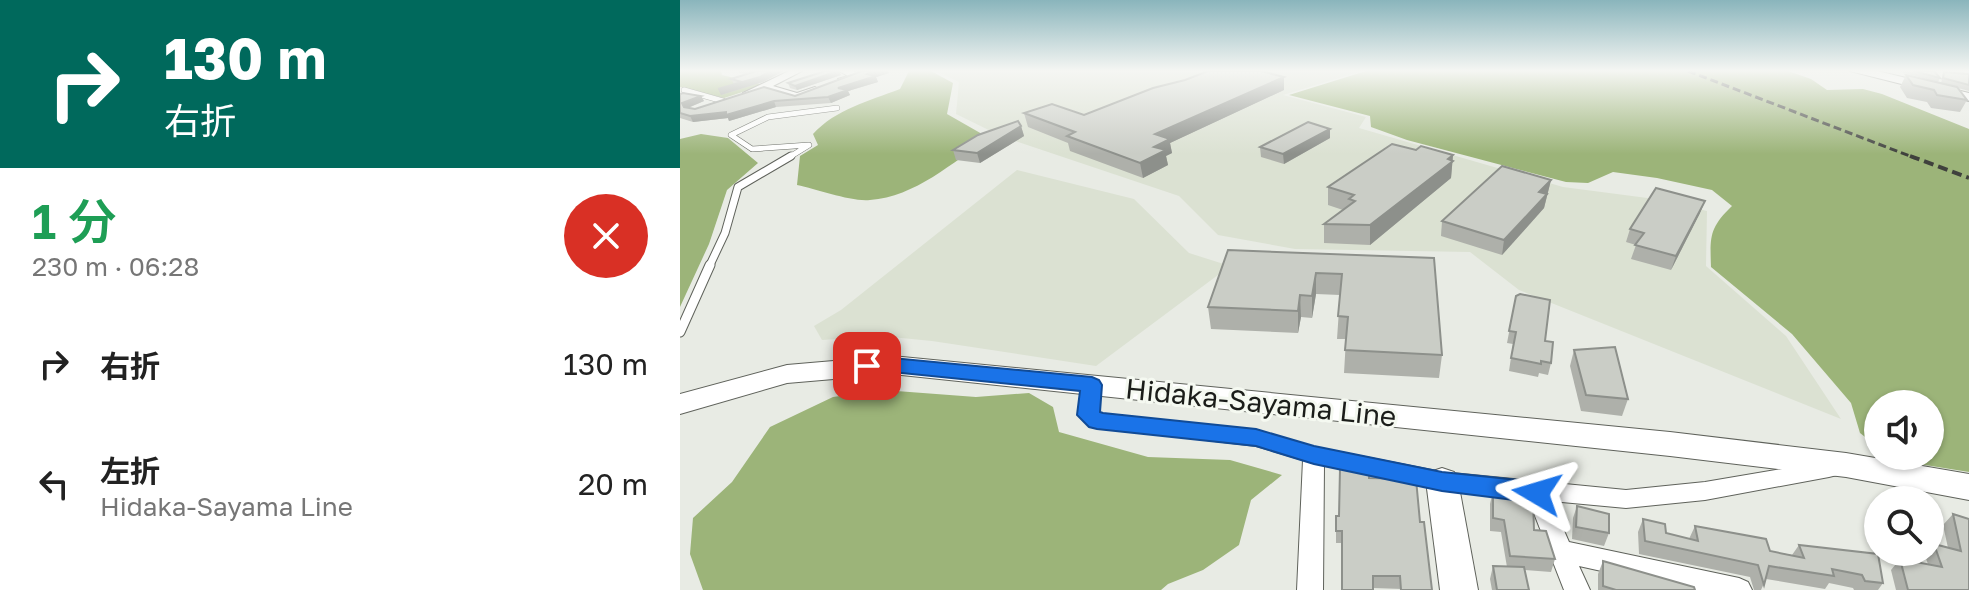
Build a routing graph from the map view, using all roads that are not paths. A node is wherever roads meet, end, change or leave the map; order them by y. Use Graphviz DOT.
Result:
graph roads {
  1 [pos="714,99"];
  2 [pos="731,99"];
  3 [pos="723,101"];
  4 [pos="708,105"];
  5 [pos="837,108"];
  6 [pos="680,332"];
  7 [pos="1092,385"];
  8 [pos="680,404"];
  9 [pos="1314,455"];
  10 [pos="1846,465"];
  11 [pos="1442,481"];
  12 [pos="1969,487"];
  13 [pos="1537,493"];
  14 [pos="1560,551"];
  15 [pos="1701,587"];
  16 [pos="1310,590"];
  17 [pos="1459,590"];
  18 [pos="1577,590"];
  19 [pos="1739,590"];
  1 -- 3 [label="lane"];
  2 -- 3 [label="street"];
  3 -- 4 [label="street"];
  5 -- 6 [label="lane"];
  7 -- 8 [label="main road, Hidaka-Sayama Line"];
  7 -- 9 [label="street"];
  7 -- 10 [label="main road, Hidaka-Sayama Line"];
  9 -- 11 [label="street"];
  9 -- 16 [label="street"];
  10 -- 12 [label="main road, Hidaka-Sayama Line"];
  10 -- 13 [label="street"];
  11 -- 13 [label="street"];
  11 -- 17 [label="main road"];
  13 -- 14 [label="street"];
  14 -- 15 [label="street"];
  14 -- 18 [label="street"];
  15 -- 19 [label="street"];
}
